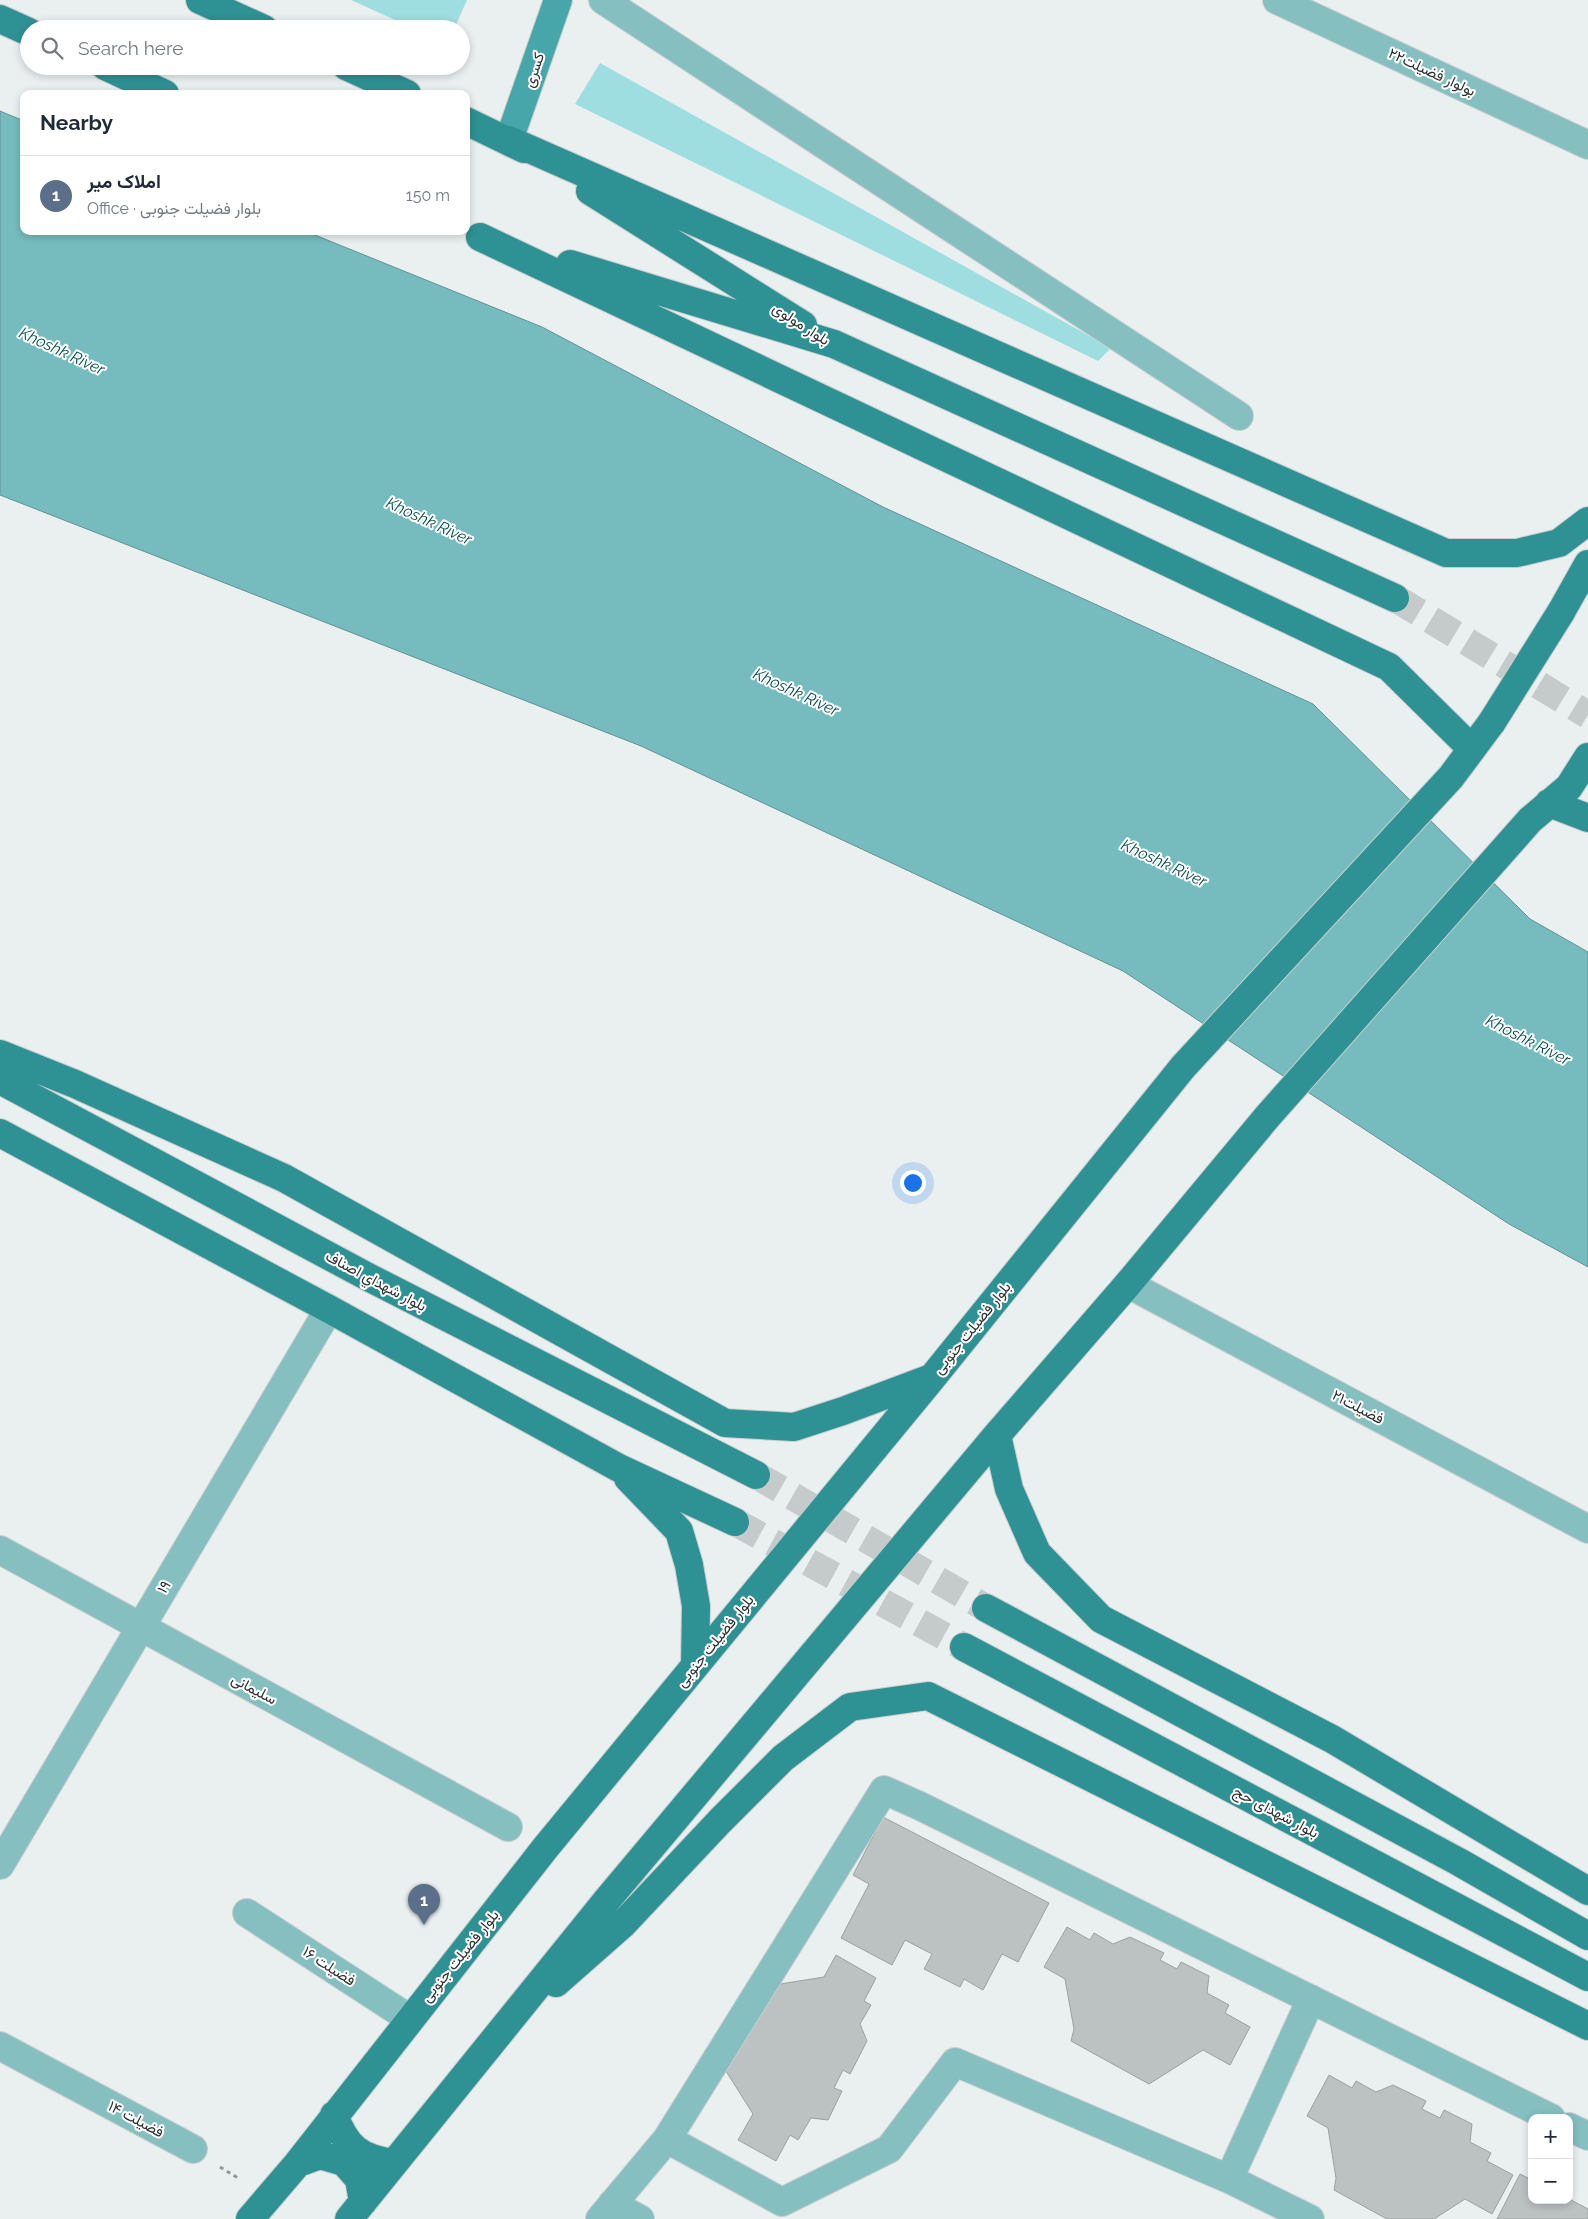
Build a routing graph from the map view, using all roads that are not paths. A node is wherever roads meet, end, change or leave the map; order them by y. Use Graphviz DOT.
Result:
graph roads {
  1 [pos="200,0"];
  2 [pos="558,0"];
  3 [pos="603,0"];
  4 [pos="1277,0"];
  5 [pos="0,19"];
  6 [pos="244,20"];
  7 [pos="20,28"];
  8 [pos="124,75"];
  9 [pos="366,75"];
  10 [pos="156,90"];
  11 [pos="398,90"];
  12 [pos="470,122"];
  13 [pos="509,140"];
  14 [pos="1588,145"];
  15 [pos="473,234"];
  16 [pos="834,344"];
  17 [pos="1239,416"];
  18 [pos="1588,521"];
  19 [pos="1588,564"];
  20 [pos="1395,598"];
  21 [pos="1472,749"];
  22 [pos="1588,757"];
  23 [pos="1550,804"];
  24 [pos="1588,818"];
  25 [pos="0,1054"];
  26 [pos="0,1080"];
  27 [pos="0,1133"];
  28 [pos="1128,1284"];
  29 [pos="328,1309"];
  30 [pos="932,1378"];
  31 [pos="997,1435"];
  32 [pos="619,1468"];
  33 [pos="756,1475"];
  34 [pos="735,1522"];
  35 [pos="1588,1529"];
  36 [pos="0,1550"];
  37 [pos="986,1608"];
  38 [pos="141,1628"];
  39 [pos="964,1648"];
  40 [pos="695,1665"];
  41 [pos="508,1827"];
  42 [pos="0,1865"];
  43 [pos="1588,1891"];
  44 [pos="247,1913"];
  45 [pos="1588,1936"];
  46 [pos="1588,1977"];
  47 [pos="1311,1999"];
  48 [pos="410,2018"];
  49 [pos="1588,2026"];
  50 [pos="500,2032"];
  51 [pos="0,2046"];
  52 [pos="1543,2114"];
  53 [pos="334,2115"];
  54 [pos="1573,2129"];
  55 [pos="1588,2136"];
  56 [pos="667,2139"];
  57 [pos="193,2150"];
  58 [pos="298,2163"];
  59 [pos="393,2163"];
  60 [pos="1229,2179"];
  61 [pos="356,2211"];
  62 [pos="606,2212"];
  63 [pos="250,2219"];
  64 [pos="640,2219"];
  65 [pos="1310,2219"];
  1 -- 6 [label="main road"];
  2 -- 13 [label="street, کسری"];
  3 -- 17 [label="street"];
  4 -- 14 [label="street, بولوار فضیلت۲۲"];
  5 -- 7 [label="main road"];
  8 -- 10 [label="main road"];
  9 -- 11 [label="main road"];
  12 -- 13 [label="main road, بلوار مولوی"];
  13 -- 16 [label="main road, بلوار مولوی"];
  13 -- 18 [label="main road"];
  15 -- 16 [label="main road, بلوار مولوی"];
  15 -- 21 [label="main road"];
  16 -- 20 [label="main road"];
  19 -- 21 [label="main road, بلوار فضیلت جنوبی, bridge"];
  21 -- 30 [label="main road, بلوار فضیلت جنوبی"];
  22 -- 23 [label="main road"];
  23 -- 24 [label="main road"];
  23 -- 28 [label="main road"];
  25 -- 30 [label="main road"];
  26 -- 33 [label="main road, بلوار شهداي اصناف"];
  27 -- 29 [label="main road"];
  28 -- 31 [label="main road"];
  28 -- 35 [label="street, فضیلت۲۱"];
  29 -- 32 [label="main road"];
  29 -- 38 [label="street, ۱۹"];
  30 -- 40 [label="main road, بلوار فضیلت جنوبی"];
  31 -- 43 [label="main road"];
  31 -- 50 [label="main road"];
  32 -- 34 [label="main road"];
  32 -- 40 [label="main road"];
  36 -- 38 [label="street, سلیمانی"];
  37 -- 45 [label="main road"];
  38 -- 41 [label="street, سلیمانی"];
  38 -- 42 [label="street, ۱۹"];
  39 -- 46 [label="main road, بلوار شهدای حج"];
  40 -- 48 [label="main road, بلوار فضیلت جنوبی"];
  44 -- 48 [label="street, فضیلت ۱۶"];
  47 -- 52 [label="street"];
  47 -- 56 [label="street"];
  47 -- 60 [label="street"];
  48 -- 53 [label="main road, بلوار فضیلت جنوبی"];
  49 -- 50 [label="main road"];
  50 -- 59 [label="main road"];
  51 -- 57 [label="street, فضیلت ۱۴"];
  53 -- 58 [label="main road, بلوار فضیلت جنوبی"];
  53 -- 59 [label="main road"];
  54 -- 55 [label="street"];
  56 -- 60 [label="street"];
  56 -- 62 [label="street"];
  58 -- 61 [label="main road"];
  58 -- 63 [label="main road, بلوار فضیلت جنوبی"];
  59 -- 61 [label="main road"];
  60 -- 65 [label="street"];
  62 -- 64 [label="street"];
}
